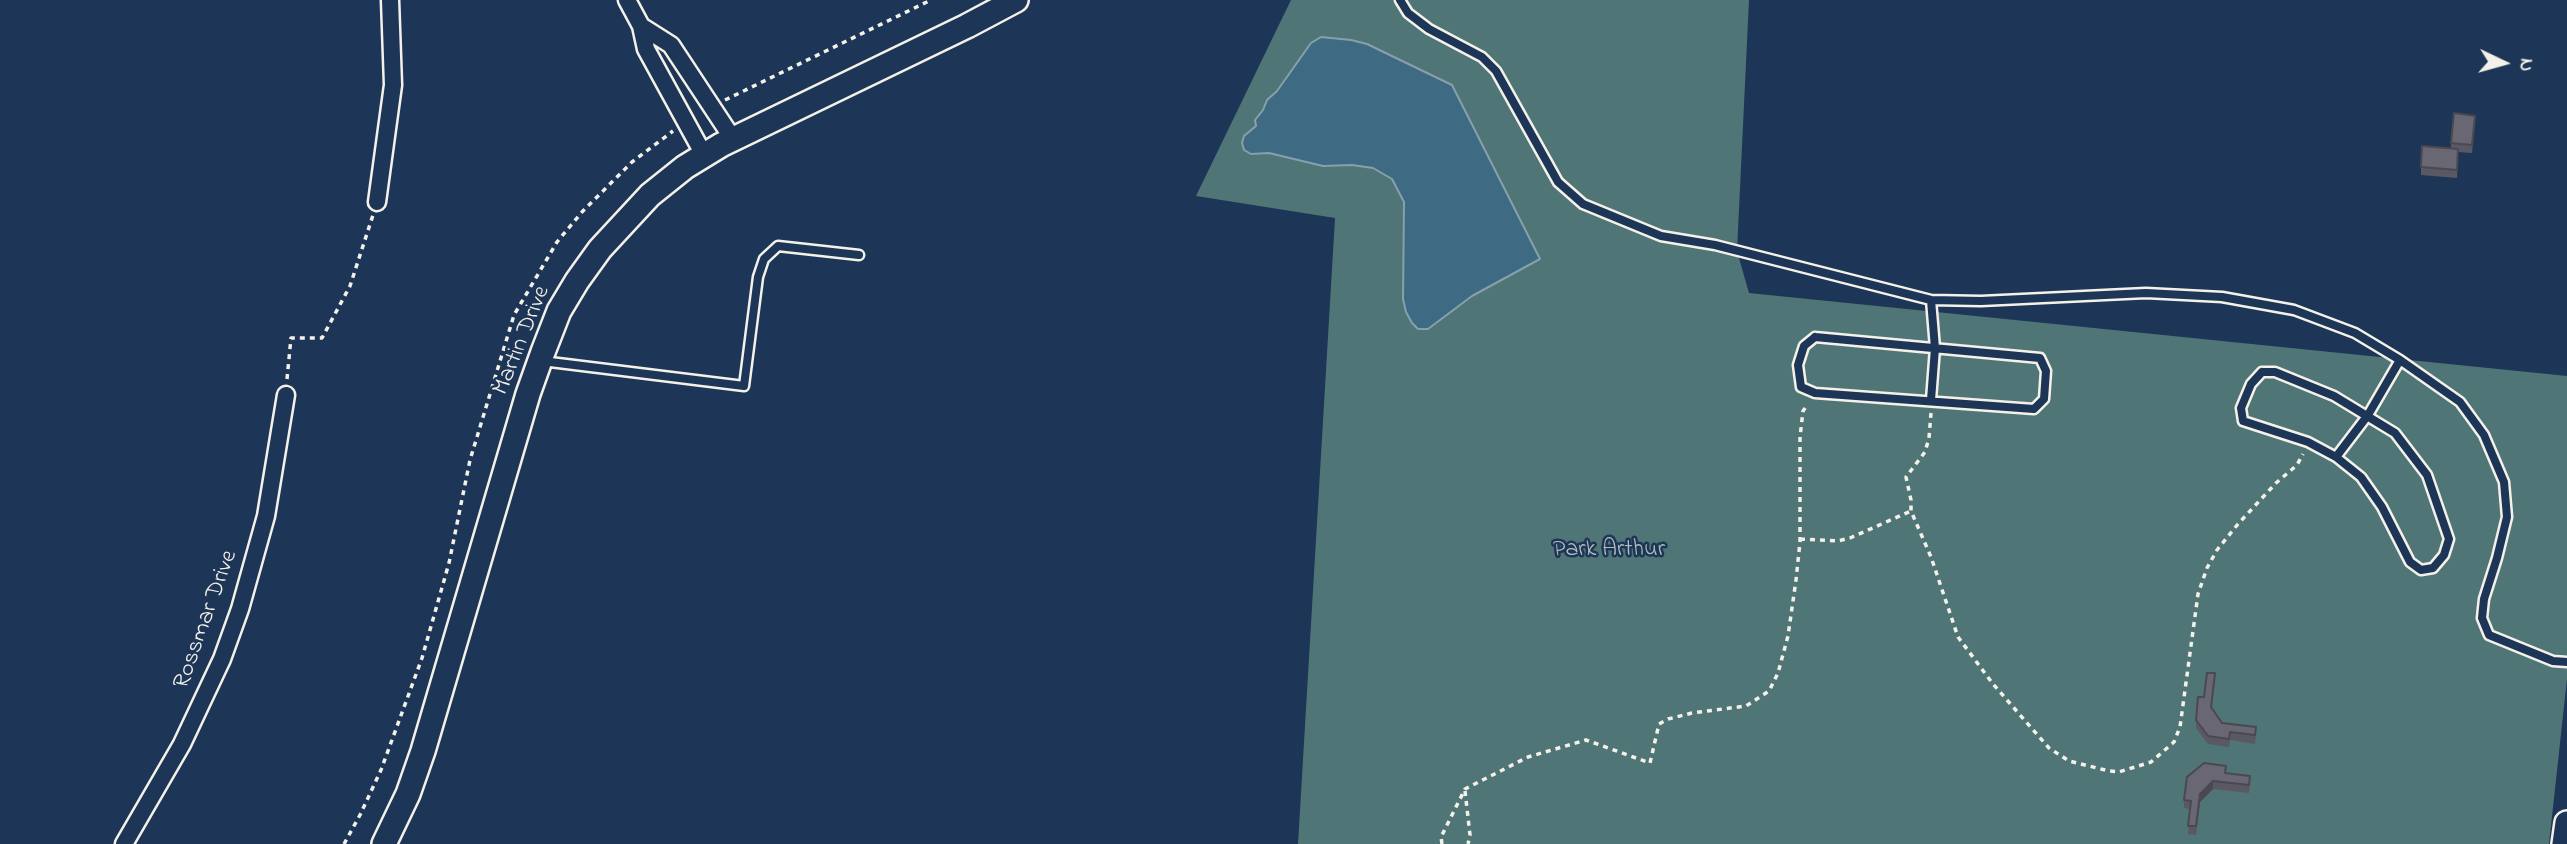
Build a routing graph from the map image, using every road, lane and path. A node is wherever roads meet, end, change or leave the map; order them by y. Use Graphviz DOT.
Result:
graph roads {
  1 [pos="390,0"];
  2 [pos="627,0"];
  3 [pos="931,0"];
  4 [pos="1016,0"];
  5 [pos="1399,0"];
  6 [pos="640,26"];
  7 [pos="727,99"];
  8 [pos="733,139"];
  9 [pos="704,155"];
  10 [pos="377,202"];
  11 [pos="859,255"];
  12 [pos="1931,300"];
  13 [pos="1935,348"];
  14 [pos="2400,360"];
  15 [pos="539,361"];
  16 [pos="1815,393"];
  17 [pos="286,395"];
  18 [pos="1931,400"];
  19 [pos="2368,415"];
  20 [pos="2308,442"];
  21 [pos="2336,457"];
  22 [pos="1910,511"];
  23 [pos="1800,539"];
  24 [pos="2567,662"];
  25 [pos="1465,789"];
  26 [pos="2567,823"];
  27 [pos="124,844"];
  28 [pos="384,844"];
  29 [pos="1442,844"];
  30 [pos="1468,844"];
  31 [pos="2564,844"];
  1 -- 10 [label="street"];
  2 -- 6 [label="street"];
  3 -- 7 [label="path"];
  4 -- 8 [label="street, Martin Drive"];
  5 -- 12 [label="lane"];
  6 -- 8 [label="street"];
  6 -- 9 [label="street"];
  8 -- 9 [label="street, Martin Drive"];
  9 -- 15 [label="street, Martin Drive"];
  10 -- 17 [label="path"];
  11 -- 15 [label="lane"];
  12 -- 13 [label="lane"];
  12 -- 14 [label="lane"];
  13 -- 16 [label="lane"];
  13 -- 18 [label="lane"];
  13 -- 18 [label="lane"];
  14 -- 19 [label="lane"];
  14 -- 24 [label="lane"];
  15 -- 28 [label="street, Martin Drive"];
  16 -- 18 [label="lane"];
  16 -- 23 [label="path"];
  17 -- 27 [label="street, Rossmar Drive"];
  18 -- 22 [label="path"];
  19 -- 20 [label="lane"];
  19 -- 21 [label="lane"];
  19 -- 21 [label="lane"];
  20 -- 21 [label="lane"];
  20 -- 22 [label="path"];
  22 -- 23 [label="path"];
  23 -- 25 [label="path"];
  25 -- 29 [label="path"];
  25 -- 30 [label="path"];
  26 -- 31 [label="street"];
}
